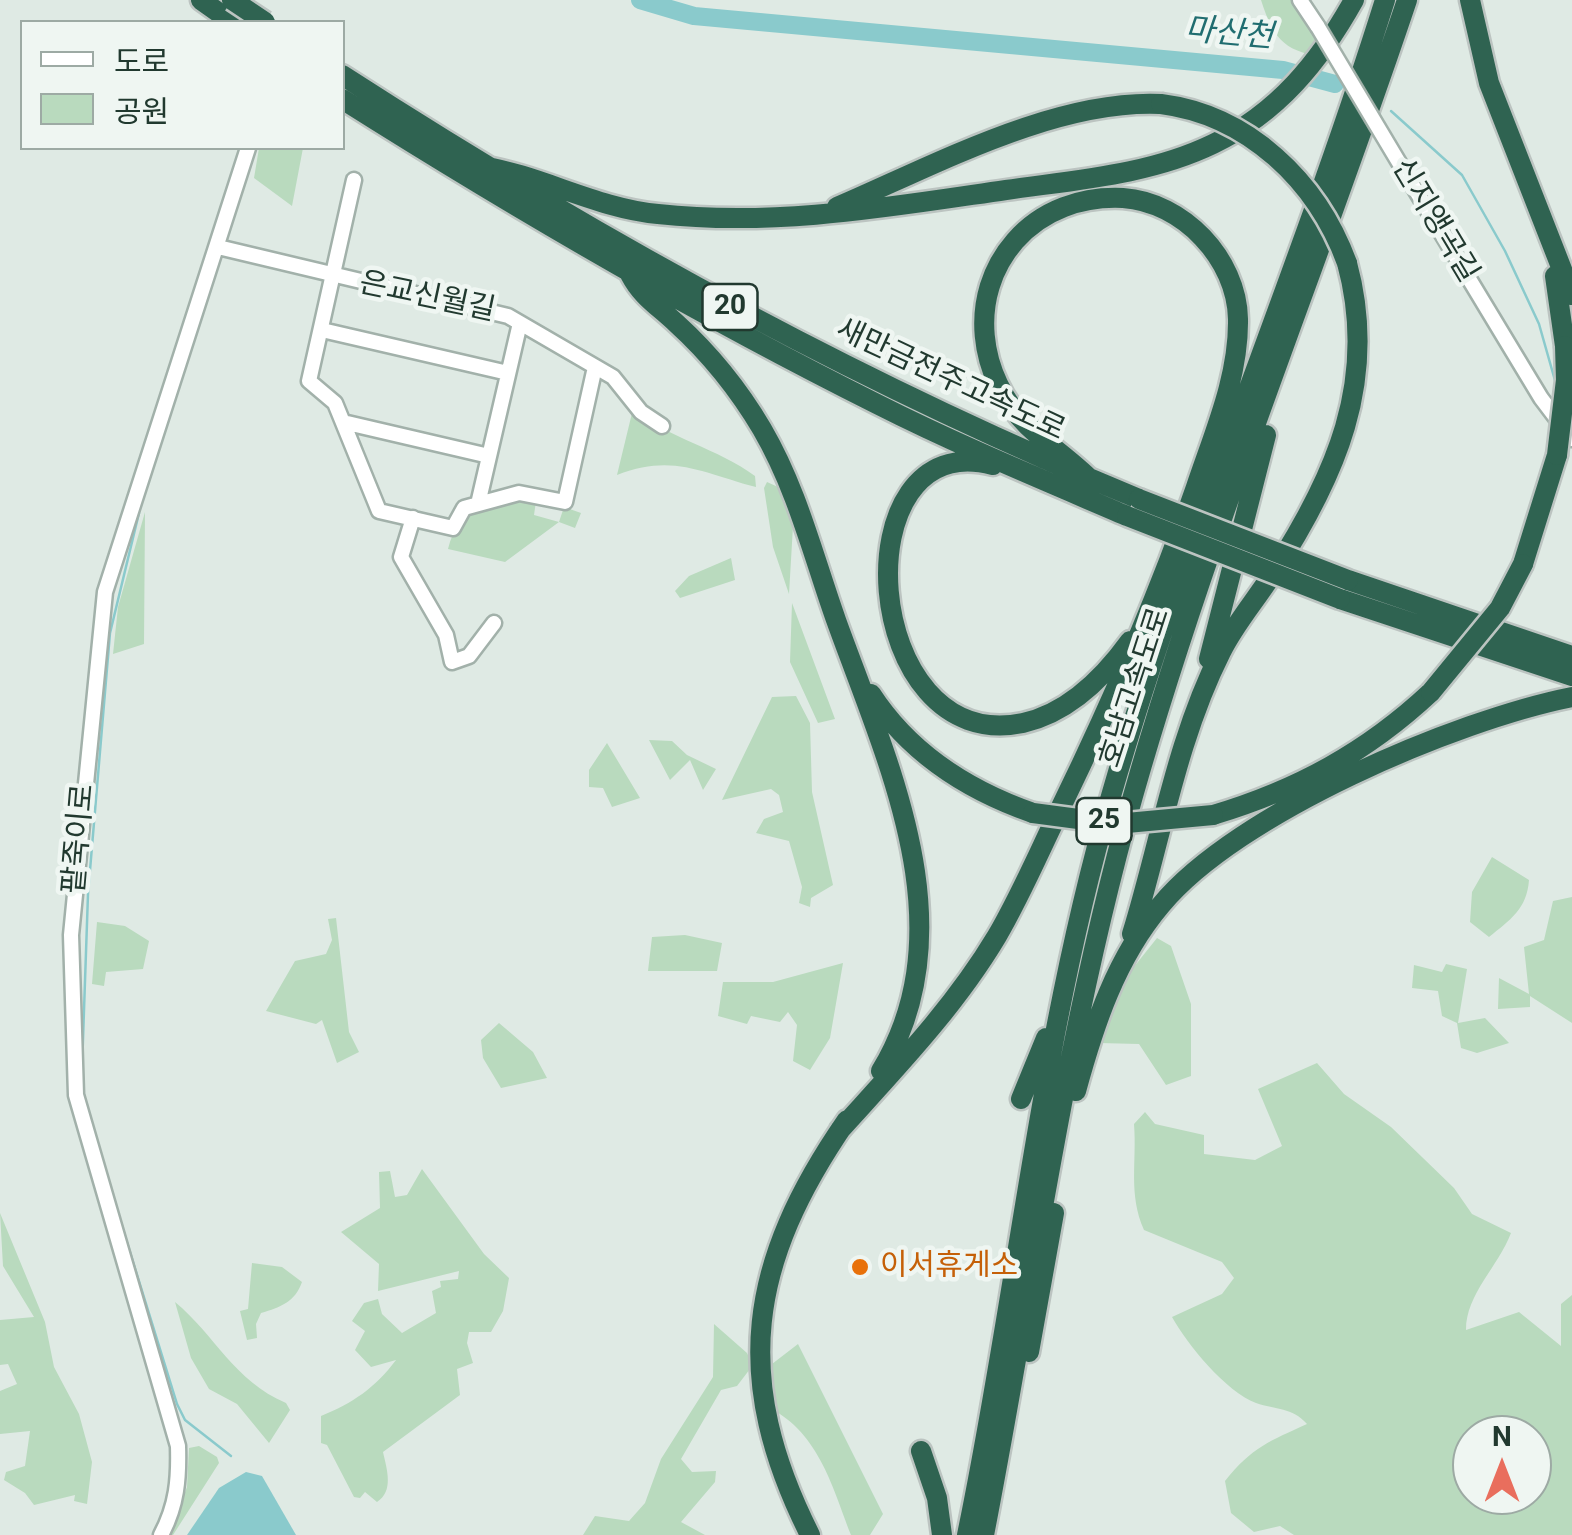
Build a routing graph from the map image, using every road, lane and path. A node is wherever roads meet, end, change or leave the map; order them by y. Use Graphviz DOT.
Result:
graph roads {
  1 [pos="201,0"];
  2 [pos="1300,0"];
  3 [pos="1354,0"];
  4 [pos="1385,0"];
  5 [pos="1407,0"];
  6 [pos="1470,0"];
  7 [pos="228,12"];
  8 [pos="257,20"];
  9 [pos="1328,28"];
  10 [pos="345,77"];
  11 [pos="345,101"];
  12 [pos="247,150"];
  13 [pos="482,166"];
  14 [pos="354,180"];
  15 [pos="812,218"];
  16 [pos="1544,230"];
  17 [pos="218,247"];
  18 [pos="1290,273"];
  19 [pos="630,274"];
  20 [pos="335,278"];
  21 [pos="1572,295"];
  22 [pos="1298,314"];
  23 [pos="520,323"];
  24 [pos="322,330"];
  25 [pos="595,366"];
  26 [pos="508,373"];
  27 [pos="1229,391"];
  28 [pos="342,422"];
  29 [pos="662,426"];
  30 [pos="1572,439"];
  31 [pos="489,456"];
  32 [pos="1038,478"];
  33 [pos="1091,480"];
  34 [pos="478,504"];
  35 [pos="1133,508"];
  36 [pos="412,518"];
  37 [pos="1344,589"];
  38 [pos="1158,597"];
  39 [pos="494,623"];
  40 [pos="1572,656"];
  41 [pos="854,668"];
  42 [pos="1572,676"];
  43 [pos="1572,696"];
  44 [pos="1194,714"];
  45 [pos="1092,862"];
  46 [pos="1123,960"];
  47 [pos="1021,1099"];
  48 [pos="840,1130"];
  49 [pos="921,1451"];
  50 [pos="986,1525"];
  51 [pos="160,1535"];
  52 [pos="810,1535"];
  53 [pos="942,1535"];
  54 [pos="967,1535"];
  1 -- 7 [label="highway"];
  2 -- 9 [label="street, 신지앵곡길"];
  3 -- 9 [label="highway"];
  4 -- 18 [label="highway, 호남고속도로 / 25"];
  5 -- 22 [label="highway, 호남고속도로 / 25"];
  6 -- 16 [label="highway"];
  7 -- 8 [label="highway, bridge"];
  9 -- 15 [label="highway"];
  9 -- 30 [label="street, 신지앵곡길, bridge"];
  10 -- 13 [label="highway, 새만금전주고속도로 / 20"];
  11 -- 19 [label="highway, 새만금전주고속도로 / 20"];
  12 -- 17 [label="street, 팥죽이로"];
  13 -- 15 [label="highway"];
  13 -- 33 [label="highway, 새만금전주고속도로 / 20"];
  14 -- 20 [label="street"];
  15 -- 44 [label="highway, bridge"];
  16 -- 21 [label="highway"];
  16 -- 41 [label="highway, bridge"];
  17 -- 20 [label="street, 은교신월길"];
  17 -- 51 [label="street, 팥죽이로"];
  18 -- 27 [label="highway"];
  18 -- 45 [label="highway, 호남고속도로 / 25"];
  19 -- 32 [label="highway, 새만금전주고속도로 / 20"];
  19 -- 41 [label="highway"];
  20 -- 23 [label="street, 은교신월길"];
  20 -- 24 [label="street"];
  22 -- 44 [label="highway"];
  22 -- 50 [label="highway, 호남고속도로 / 25"];
  23 -- 25 [label="street, 은교신월길"];
  23 -- 26 [label="street"];
  24 -- 26 [label="street"];
  24 -- 28 [label="street"];
  25 -- 29 [label="street, 은교신월길"];
  25 -- 34 [label="street"];
  26 -- 31 [label="street"];
  27 -- 33 [label="highway"];
  27 -- 38 [label="highway"];
  28 -- 31 [label="street"];
  28 -- 36 [label="street"];
  31 -- 34 [label="street"];
  32 -- 35 [label="highway, 새만금전주고속도로 / 20"];
  32 -- 38 [label="highway"];
  33 -- 35 [label="highway, 새만금전주고속도로 / 20"];
  34 -- 36 [label="street"];
  35 -- 37 [label="highway, 새만금전주고속도로 / 20, bridge"];
  36 -- 39 [label="street"];
  37 -- 40 [label="highway, 새만금전주고속도로 / 20"];
  37 -- 42 [label="highway, 새만금전주고속도로 / 20"];
  38 -- 48 [label="highway"];
  41 -- 48 [label="highway"];
  43 -- 46 [label="highway"];
  44 -- 46 [label="highway"];
  45 -- 47 [label="highway"];
  45 -- 54 [label="highway, 호남고속도로 / 25"];
  46 -- 50 [label="highway"];
  48 -- 52 [label="highway"];
  49 -- 53 [label="highway"];
}
